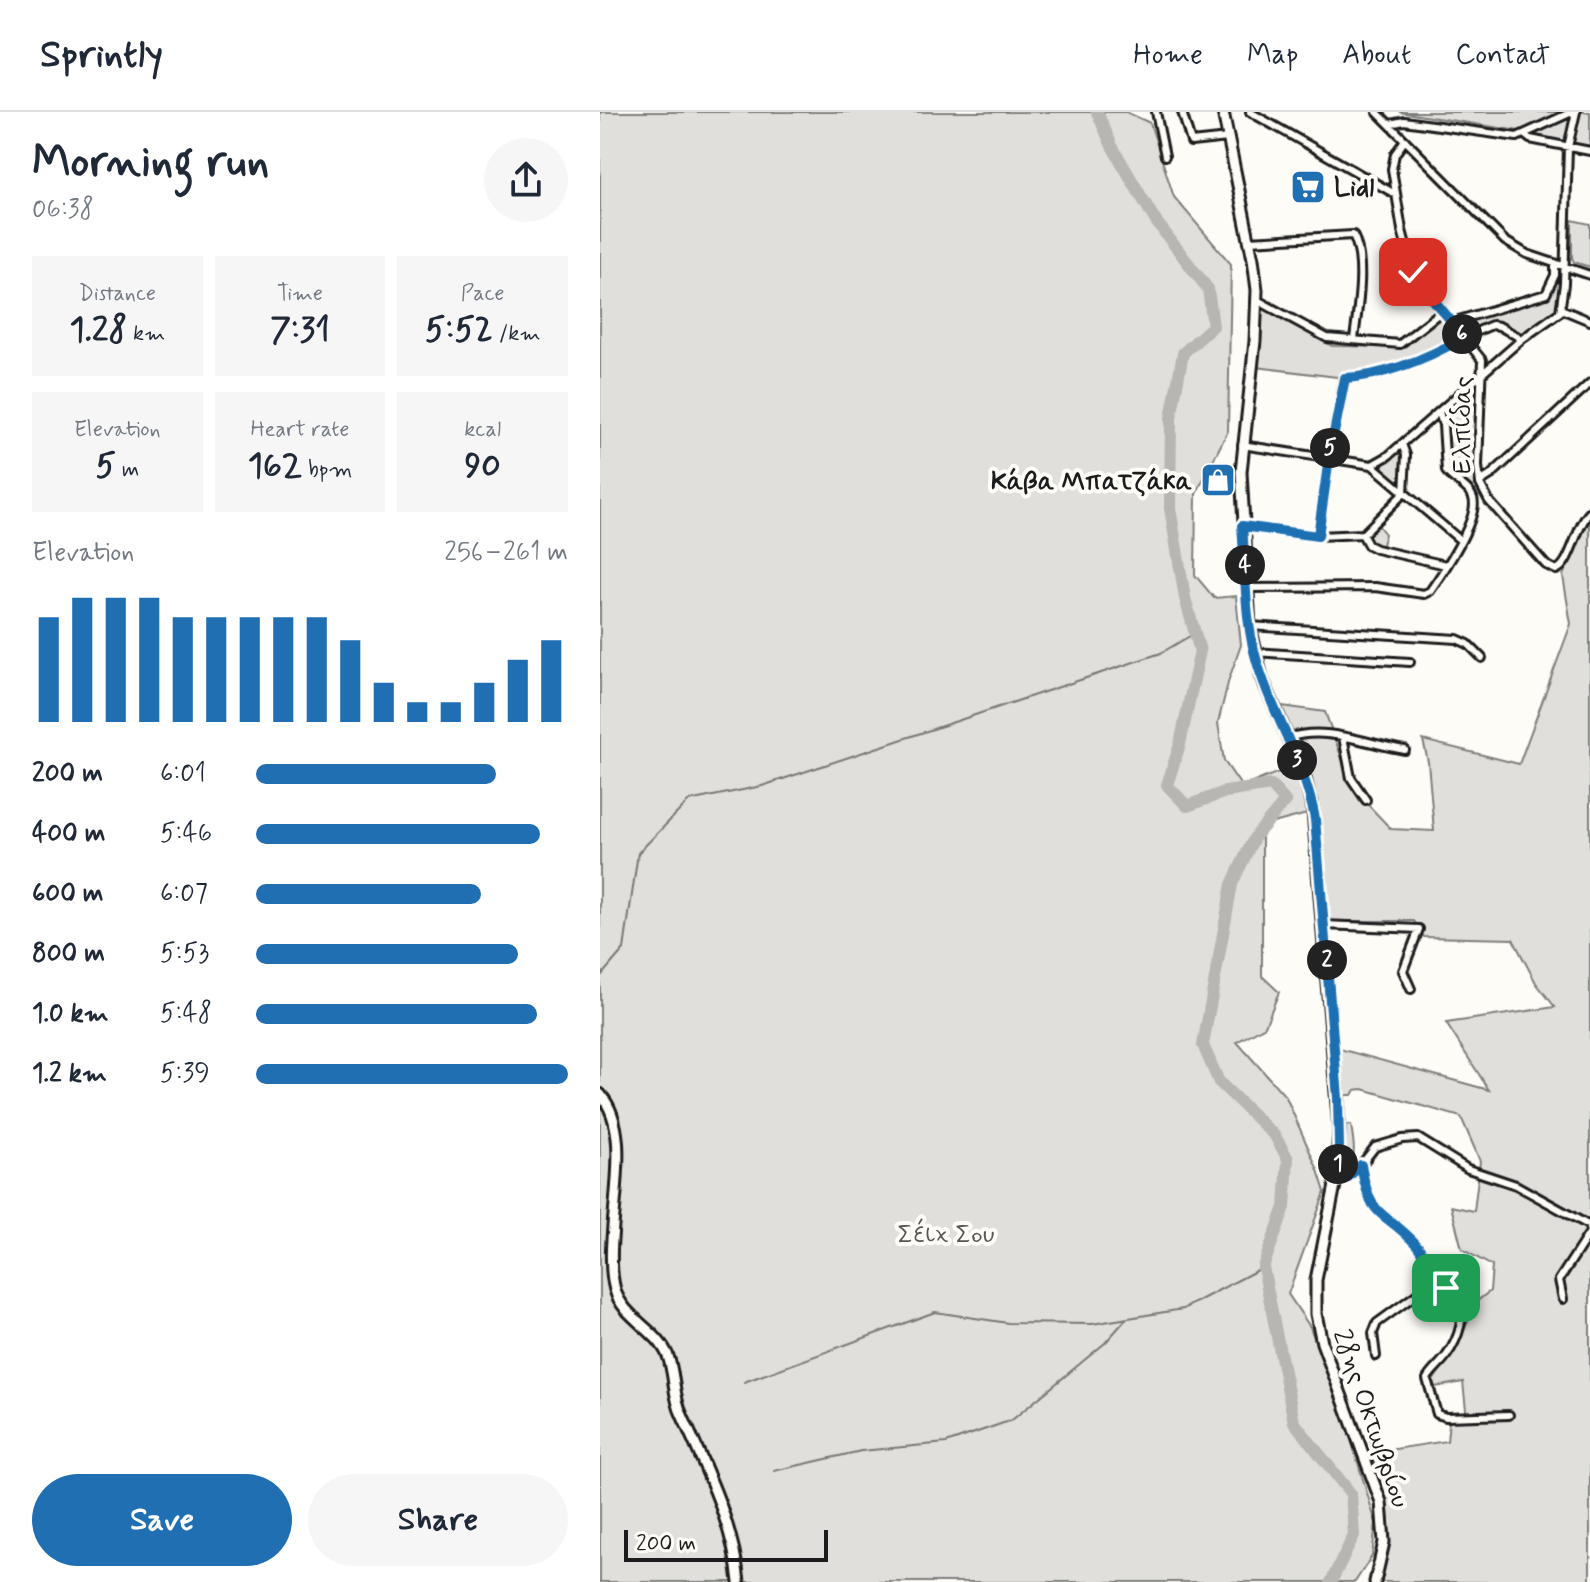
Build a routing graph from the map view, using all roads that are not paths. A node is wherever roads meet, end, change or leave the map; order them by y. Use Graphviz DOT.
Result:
graph roads {
  1 [pos="1156,112"];
  2 [pos="1182,112"];
  3 [pos="1223,112"];
  4 [pos="1250,112"];
  5 [pos="1377,112"];
  6 [pos="1574,112"];
  7 [pos="1390,124"];
  8 [pos="1525,135"];
  9 [pos="1228,138"];
  10 [pos="1405,140"];
  11 [pos="1568,147"];
  12 [pos="1590,151"];
  13 [pos="1165,156"];
  14 [pos="1395,194"];
  15 [pos="1249,241"];
  16 [pos="1555,263"];
  17 [pos="1565,267"];
  18 [pos="1590,273"];
  19 [pos="1257,300"];
  20 [pos="1561,309"];
  21 [pos="1442,311"];
  22 [pos="1590,321"];
  23 [pos="1452,322"];
  24 [pos="1465,337"];
  25 [pos="1522,339"];
  26 [pos="1354,340"];
  27 [pos="1481,375"];
  28 [pos="1590,383"];
  29 [pos="1439,412"];
  30 [pos="1402,444"];
  31 [pos="1242,445"];
  32 [pos="1329,458"];
  33 [pos="1372,465"];
  34 [pos="1480,482"];
  35 [pos="1404,493"];
  36 [pos="1590,512"];
  37 [pos="1242,526"];
  38 [pos="1362,534"];
  39 [pos="1318,536"];
  40 [pos="1460,540"];
  41 [pos="1446,565"];
  42 [pos="1247,588"];
  43 [pos="1250,626"];
  44 [pos="1254,652"];
  45 [pos="1482,658"];
  46 [pos="1410,662"];
  47 [pos="1343,737"];
  48 [pos="1288,738"];
  49 [pos="1405,750"];
  50 [pos="1366,800"];
  51 [pos="1324,925"];
  52 [pos="1411,989"];
  53 [pos="600,1094"];
  54 [pos="1361,1165"];
  55 [pos="1336,1180"];
  56 [pos="1435,1281"];
  57 [pos="1563,1299"];
  58 [pos="1376,1356"];
  59 [pos="1509,1415"];
  60 [pos="739,1582"];
  61 [pos="1375,1582"];
  1 -- 13 [label="street"];
  2 -- 9 [label="street"];
  3 -- 9 [label="main road, 28ης Οκτωβρίου"];
  4 -- 14 [label="street"];
  5 -- 7 [label="street"];
  6 -- 8 [label="street"];
  6 -- 11 [label="street"];
  7 -- 8 [label="street"];
  7 -- 10 [label="street"];
  8 -- 11 [label="street"];
  9 -- 15 [label="main road, 28ης Οκτωβρίου"];
  10 -- 14 [label="street, Ελπίδας"];
  10 -- 16 [label="street"];
  11 -- 12 [label="street"];
  11 -- 17 [label="street"];
  14 -- 21 [label="street, Ελπίδας"];
  15 -- 19 [label="main road, 28ης Οκτωβρίου"];
  15 -- 26 [label="street"];
  16 -- 17 [label="street"];
  16 -- 23 [label="street"];
  17 -- 18 [label="street"];
  17 -- 20 [label="street"];
  19 -- 26 [label="street"];
  19 -- 31 [label="main road, 28ης Οκτωβρίου"];
  20 -- 22 [label="street"];
  20 -- 25 [label="street"];
  21 -- 23 [label="street, Ελπίδας"];
  21 -- 26 [label="street"];
  23 -- 24 [label="street, Ελπίδας"];
  24 -- 25 [label="street"];
  24 -- 27 [label="street, Ελπίδας"];
  24 -- 32 [label="street"];
  25 -- 27 [label="street"];
  27 -- 29 [label="street"];
  27 -- 34 [label="street, Ελπίδας"];
  28 -- 34 [label="street"];
  29 -- 30 [label="street"];
  29 -- 40 [label="street"];
  30 -- 33 [label="street"];
  30 -- 35 [label="street"];
  31 -- 32 [label="street"];
  31 -- 37 [label="main road, 28ης Οκτωβρίου"];
  32 -- 33 [label="street"];
  32 -- 39 [label="street"];
  33 -- 35 [label="street"];
  34 -- 36 [label="street, Ελπίδας"];
  35 -- 38 [label="street"];
  35 -- 40 [label="street"];
  37 -- 39 [label="street"];
  37 -- 42 [label="main road, 28ης Οκτωβρίου"];
  38 -- 39 [label="street"];
  38 -- 41 [label="street"];
  40 -- 41 [label="street"];
  41 -- 42 [label="street"];
  42 -- 43 [label="main road, 28ης Οκτωβρίου"];
  43 -- 44 [label="main road, 28ης Οκτωβρίου"];
  43 -- 45 [label="street"];
  44 -- 46 [label="street"];
  44 -- 48 [label="main road, 28ης Οκτωβρίου"];
  47 -- 48 [label="street"];
  47 -- 49 [label="street"];
  47 -- 50 [label="street"];
  48 -- 51 [label="main road, 28ης Οκτωβρίου"];
  51 -- 52 [label="street"];
  51 -- 55 [label="main road, 28ης Οκτωβρίου"];
  53 -- 60 [label="main road"];
  54 -- 55 [label="street"];
  54 -- 56 [label="street"];
  54 -- 57 [label="street"];
  55 -- 61 [label="main road, 28ης Οκτωβρίου"];
  56 -- 58 [label="street"];
  56 -- 59 [label="street"];
}
